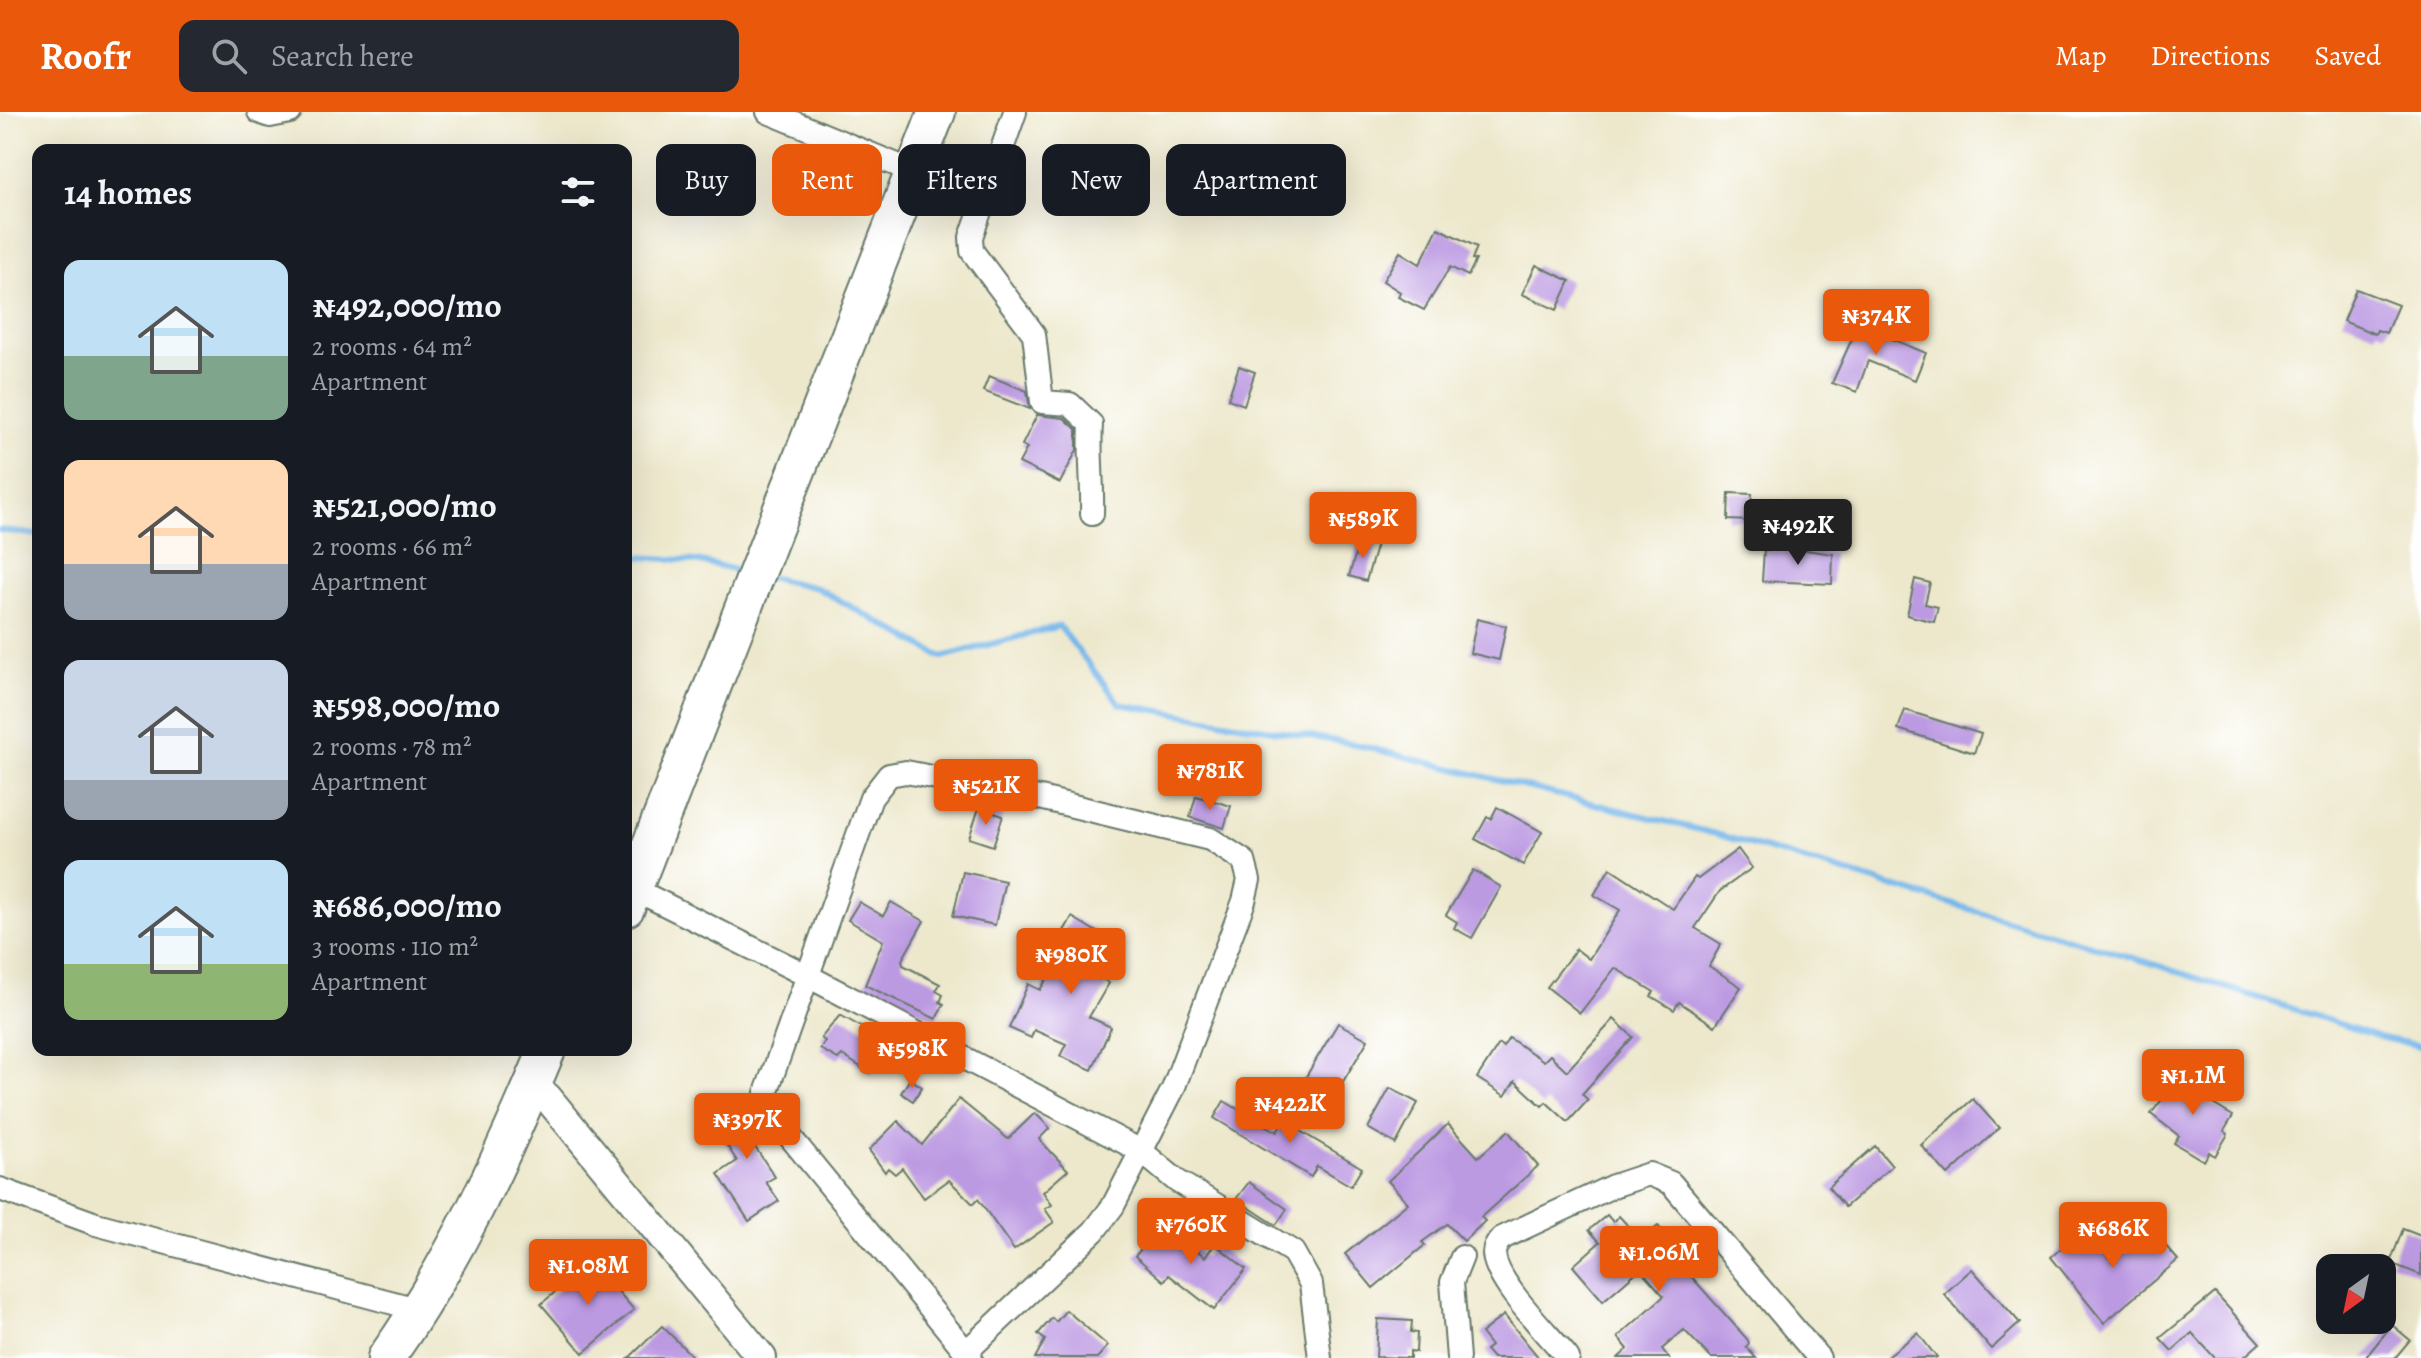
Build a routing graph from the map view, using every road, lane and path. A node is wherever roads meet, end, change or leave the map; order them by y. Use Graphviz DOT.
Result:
graph roads {
  1 [pos="259,112"];
  2 [pos="290,112"];
  3 [pos="768,112"];
  4 [pos="917,112"];
  5 [pos="937,112"];
  6 [pos="1015,112"];
  7 [pos="897,165"];
  8 [pos="1092,514"];
  9 [pos="632,837"];
  10 [pos="632,893"];
  11 [pos="632,899"];
  12 [pos="806,975"];
  13 [pos="544,1056"];
  14 [pos="565,1056"];
  15 [pos="547,1097"];
  16 [pos="1141,1151"];
  17 [pos="0,1189"];
  18 [pos="1462,1257"];
  19 [pos="420,1310"];
  20 [pos="753,1355"];
  21 [pos="969,1355"];
  22 [pos="386,1358"];
  23 [pos="408,1358"];
  24 [pos="1320,1358"];
  25 [pos="1458,1358"];
  26 [pos="1568,1358"];
  27 [pos="1819,1358"];
  1 -- 2 [label="street"];
  3 -- 7 [label="street"];
  4 -- 7 [label="main road"];
  5 -- 10 [label="main road"];
  6 -- 8 [label="street"];
  7 -- 9 [label="main road"];
  11 -- 12 [label="street"];
  12 -- 16 [label="street"];
  12 -- 16 [label="street"];
  12 -- 21 [label="street"];
  13 -- 19 [label="main road"];
  14 -- 15 [label="main road"];
  15 -- 20 [label="street"];
  15 -- 23 [label="main road"];
  16 -- 21 [label="street"];
  16 -- 24 [label="street"];
  17 -- 19 [label="street"];
  18 -- 25 [label="street"];
  19 -- 22 [label="main road"];
  26 -- 27 [label="street"];
}
